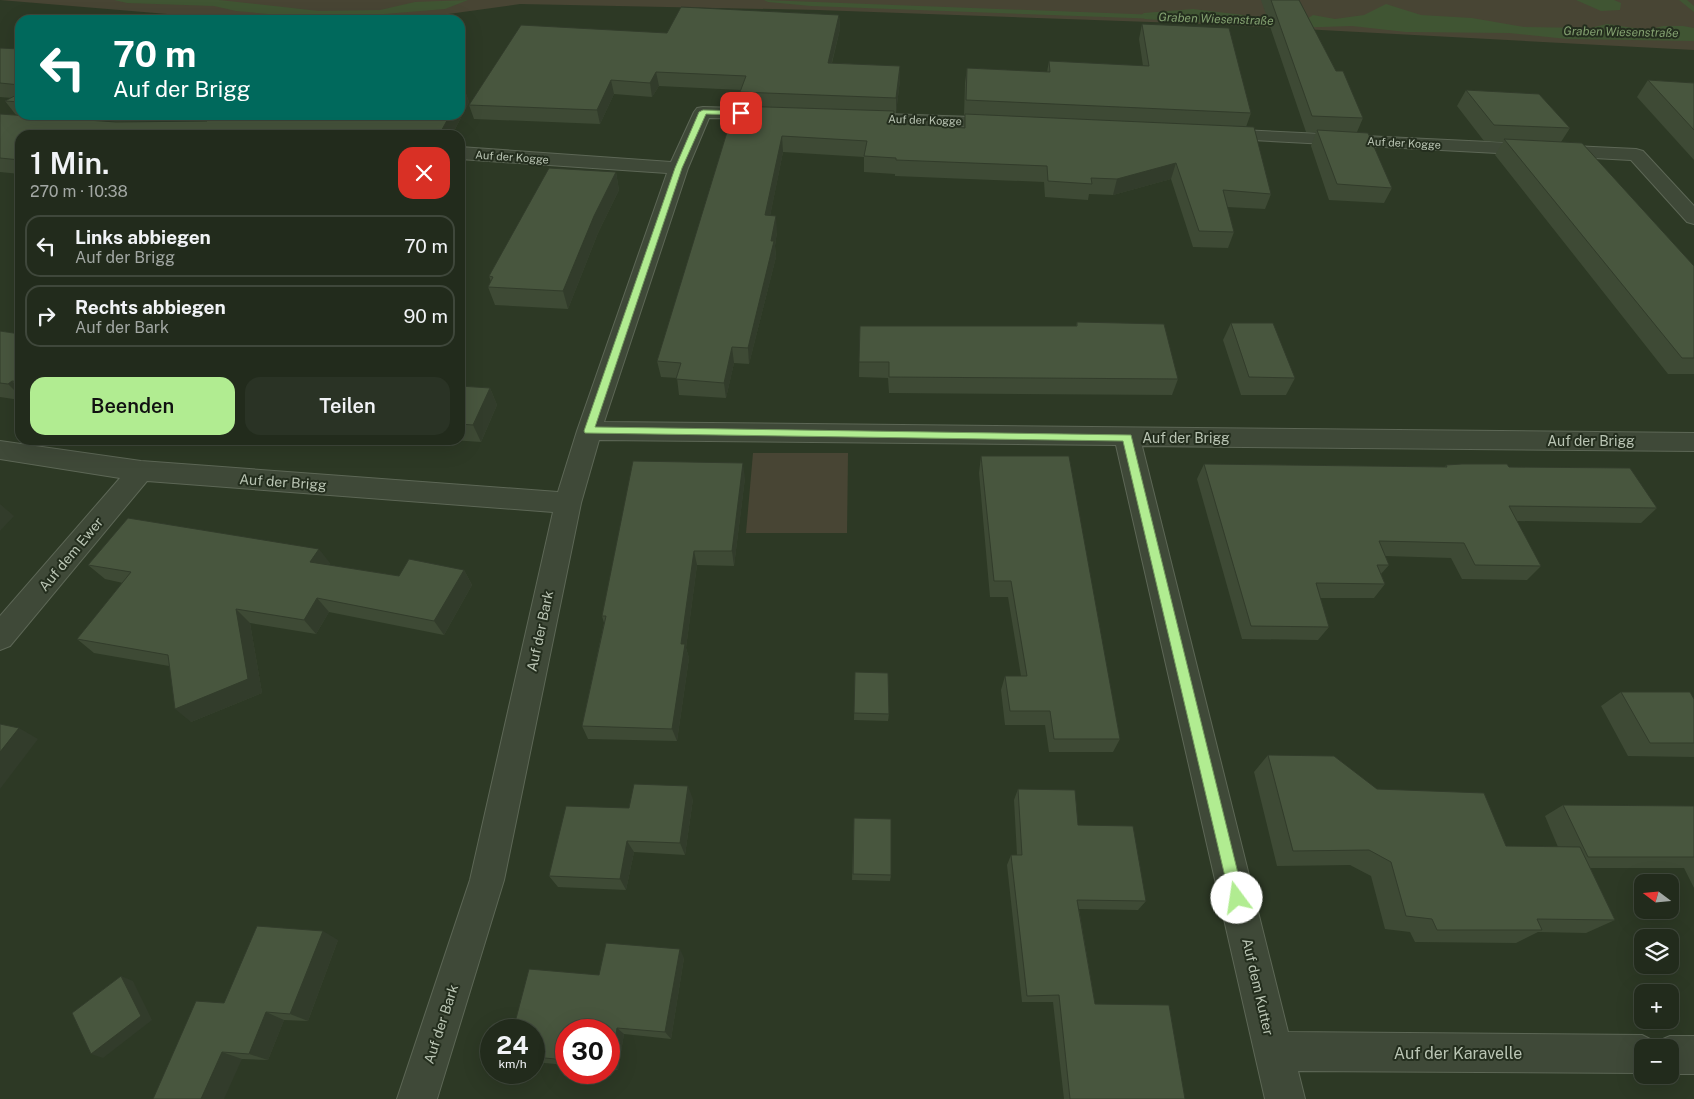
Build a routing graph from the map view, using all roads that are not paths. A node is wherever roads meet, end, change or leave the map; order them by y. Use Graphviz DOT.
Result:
graph roads {
  1 [pos="791,115"];
  2 [pos="839,117"];
  3 [pos="1015,124"];
  4 [pos="1202,133"];
  5 [pos="465,153"];
  6 [pos="678,168"];
  7 [pos="1694,218"];
  8 [pos="589,431"];
  9 [pos="1127,437"];
  10 [pos="1694,442"];
  11 [pos="0,450"];
  12 [pos="141,472"];
  13 [pos="568,503"];
  14 [pos="0,637"];
  15 [pos="1274,1051"];
  16 [pos="1634,1054"];
  17 [pos="1679,1055"];
  18 [pos="1694,1055"];
  19 [pos="417,1099"];
  20 [pos="1285,1099"];
  1 -- 6 [label="street"];
  2 -- 3 [label="street, Auf der Kogge"];
  4 -- 7 [label="street, Auf der Kogge"];
  5 -- 6 [label="street, Auf der Kogge"];
  6 -- 8 [label="street, Auf der Bark"];
  8 -- 9 [label="street, Auf der Brigg"];
  8 -- 13 [label="street, Auf der Bark"];
  9 -- 10 [label="street, Auf der Brigg"];
  9 -- 15 [label="street, Auf dem Kutter"];
  11 -- 12 [label="street, Auf der Brigg"];
  12 -- 13 [label="street, Auf der Brigg"];
  12 -- 14 [label="street, Auf dem Ewer"];
  13 -- 19 [label="street, Auf der Bark"];
  15 -- 16 [label="street, Auf der Karavelle"];
  15 -- 20 [label="street, Auf dem Kutter"];
  17 -- 18 [label="street"];
}
